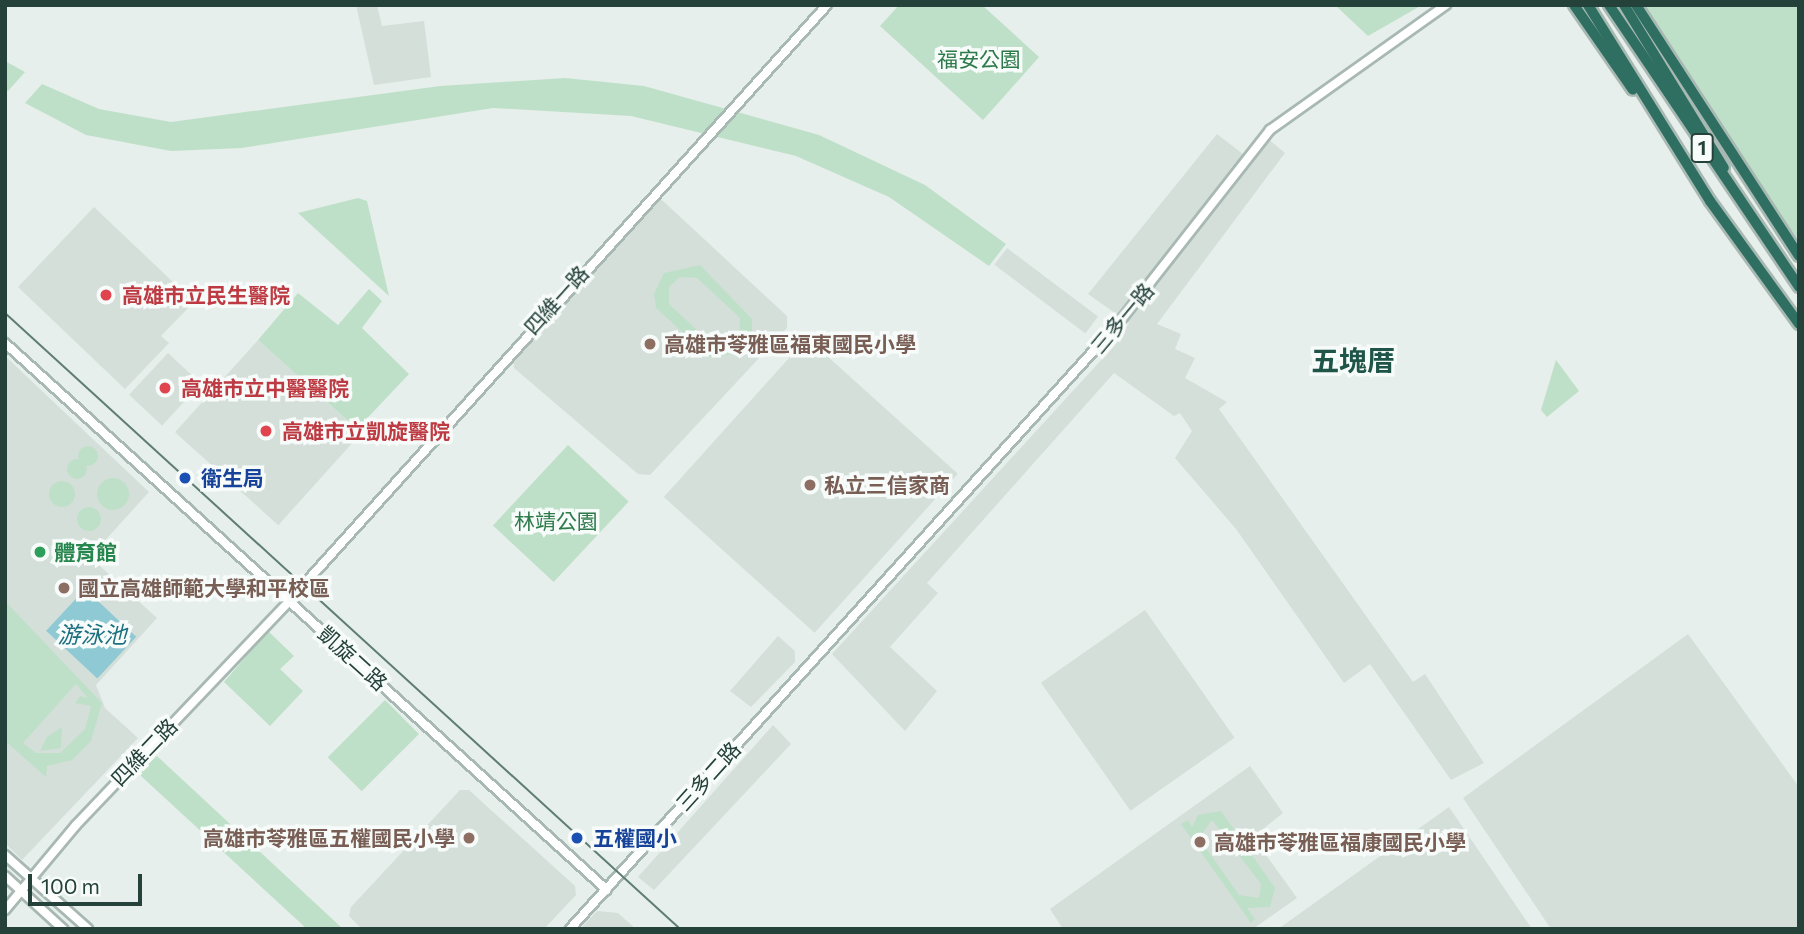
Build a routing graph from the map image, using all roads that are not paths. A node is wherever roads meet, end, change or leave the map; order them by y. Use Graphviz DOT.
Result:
graph roads {
  1 [pos="827,5"];
  2 [pos="1446,5"];
  3 [pos="1574,5"];
  4 [pos="1588,5"];
  5 [pos="1609,5"];
  6 [pos="1624,5"];
  7 [pos="1636,5"];
  8 [pos="1710,201"];
  9 [pos="1799,256"];
  10 [pos="1799,286"];
  11 [pos="1799,324"];
  12 [pos="5,343"];
  13 [pos="290,600"];
  14 [pos="816,654"];
  15 [pos="5,855"];
  16 [pos="5,876"];
  17 [pos="33,880"];
  18 [pos="607,890"];
  19 [pos="23,891"];
  20 [pos="5,910"];
  21 [pos="63,929"];
  22 [pos="88,929"];
  23 [pos="570,929"];
  1 -- 13 [label="street, 四維一路"];
  2 -- 14 [label="street, 三多一路"];
  3 -- 8 [label="highway"];
  4 -- 8 [label="highway, 1"];
  5 -- 10 [label="highway, 1"];
  6 -- 10 [label="highway"];
  7 -- 9 [label="highway"];
  8 -- 11 [label="highway, 1"];
  12 -- 13 [label="street, 凱旋二路"];
  13 -- 17 [label="street, 四維二路"];
  13 -- 18 [label="street, 凱旋二路"];
  14 -- 18 [label="street, 三多二路"];
  15 -- 17 [label="street"];
  16 -- 19 [label="street"];
  17 -- 19 [label="street, 四維二路"];
  17 -- 22 [label="street"];
  18 -- 23 [label="street, 三多二路"];
  19 -- 20 [label="street, 四維二路"];
  19 -- 21 [label="street"];
}
